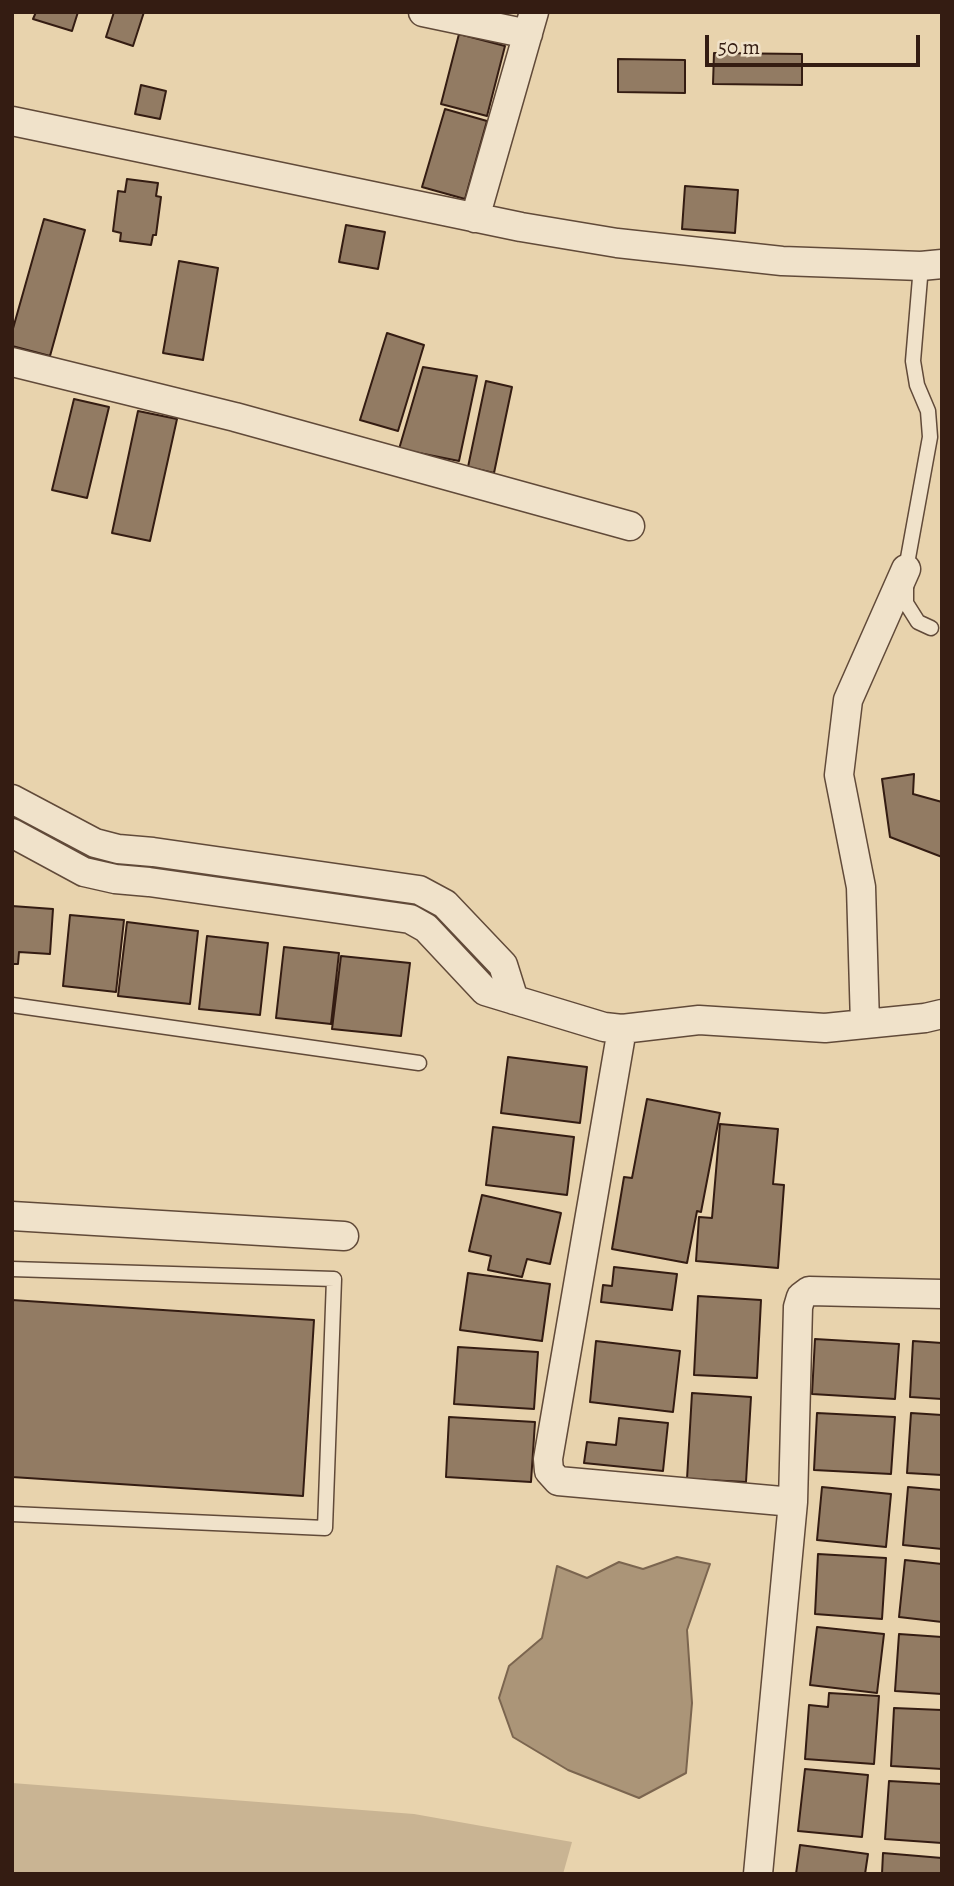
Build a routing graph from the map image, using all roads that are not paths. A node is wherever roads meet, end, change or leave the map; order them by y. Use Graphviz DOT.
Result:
graph roads {
  1 [pos="423,12"];
  2 [pos="531,23"];
  3 [pos="12,121"];
  4 [pos="475,218"];
  5 [pos="931,265"];
  6 [pos="12,362"];
  7 [pos="630,526"];
  8 [pos="906,569"];
  9 [pos="931,628"];
  10 [pos="12,799"];
  11 [pos="12,833"];
  12 [pos="118,849"];
  13 [pos="115,879"];
  14 [pos="514,1000"];
  15 [pos="12,1005"];
  16 [pos="942,1014"];
  17 [pos="865,1024"];
  18 [pos="622,1028"];
  19 [pos="419,1063"];
  20 [pos="12,1216"];
  21 [pos="344,1236"];
  22 [pos="12,1269"];
  23 [pos="942,1294"];
  24 [pos="793,1502"];
  25 [pos="12,1514"];
  26 [pos="758,1874"];
  1 -- 2 [label="street"];
  2 -- 4 [label="street"];
  3 -- 4 [label="street"];
  4 -- 5 [label="street"];
  5 -- 8 [label="lane"];
  6 -- 7 [label="street"];
  8 -- 9 [label="lane"];
  8 -- 17 [label="street"];
  10 -- 12 [label="street"];
  11 -- 13 [label="street"];
  12 -- 13 [label="street"];
  12 -- 14 [label="street"];
  13 -- 14 [label="street"];
  14 -- 18 [label="street"];
  15 -- 19 [label="lane"];
  16 -- 17 [label="street"];
  17 -- 18 [label="street"];
  18 -- 24 [label="street"];
  20 -- 21 [label="street"];
  22 -- 25 [label="lane"];
  23 -- 24 [label="street"];
  24 -- 26 [label="street"];
}
